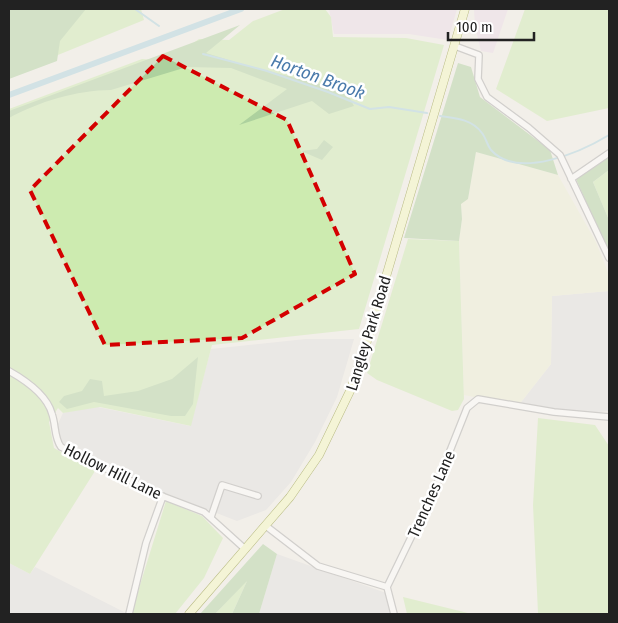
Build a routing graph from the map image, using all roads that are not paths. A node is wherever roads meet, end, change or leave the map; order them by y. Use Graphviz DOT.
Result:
graph roads {
  1 [pos="465,9"];
  2 [pos="455,46"];
  3 [pos="609,153"];
  4 [pos="571,179"];
  5 [pos="609,258"];
  6 [pos="9,371"];
  7 [pos="609,417"];
  8 [pos="163,496"];
  9 [pos="258,496"];
  10 [pos="211,517"];
  11 [pos="266,526"];
  12 [pos="245,548"];
  13 [pos="387,587"];
  14 [pos="129,614"];
  15 [pos="189,614"];
  16 [pos="394,614"];
  1 -- 2 [label="main road, Langley Park Road"];
  2 -- 4 [label="street"];
  2 -- 11 [label="main road, Langley Park Road"];
  3 -- 4 [label="street"];
  4 -- 5 [label="street"];
  6 -- 8 [label="street, Hollow Hill Lane"];
  7 -- 13 [label="street, Trenches Lane"];
  8 -- 10 [label="street, Hollow Hill Lane"];
  8 -- 14 [label="street"];
  9 -- 10 [label="street"];
  10 -- 12 [label="street, Hollow Hill Lane"];
  11 -- 12 [label="main road, Langley Park Road"];
  11 -- 13 [label="street"];
  12 -- 15 [label="main road, Langley Park Road"];
  13 -- 16 [label="street"];
}
